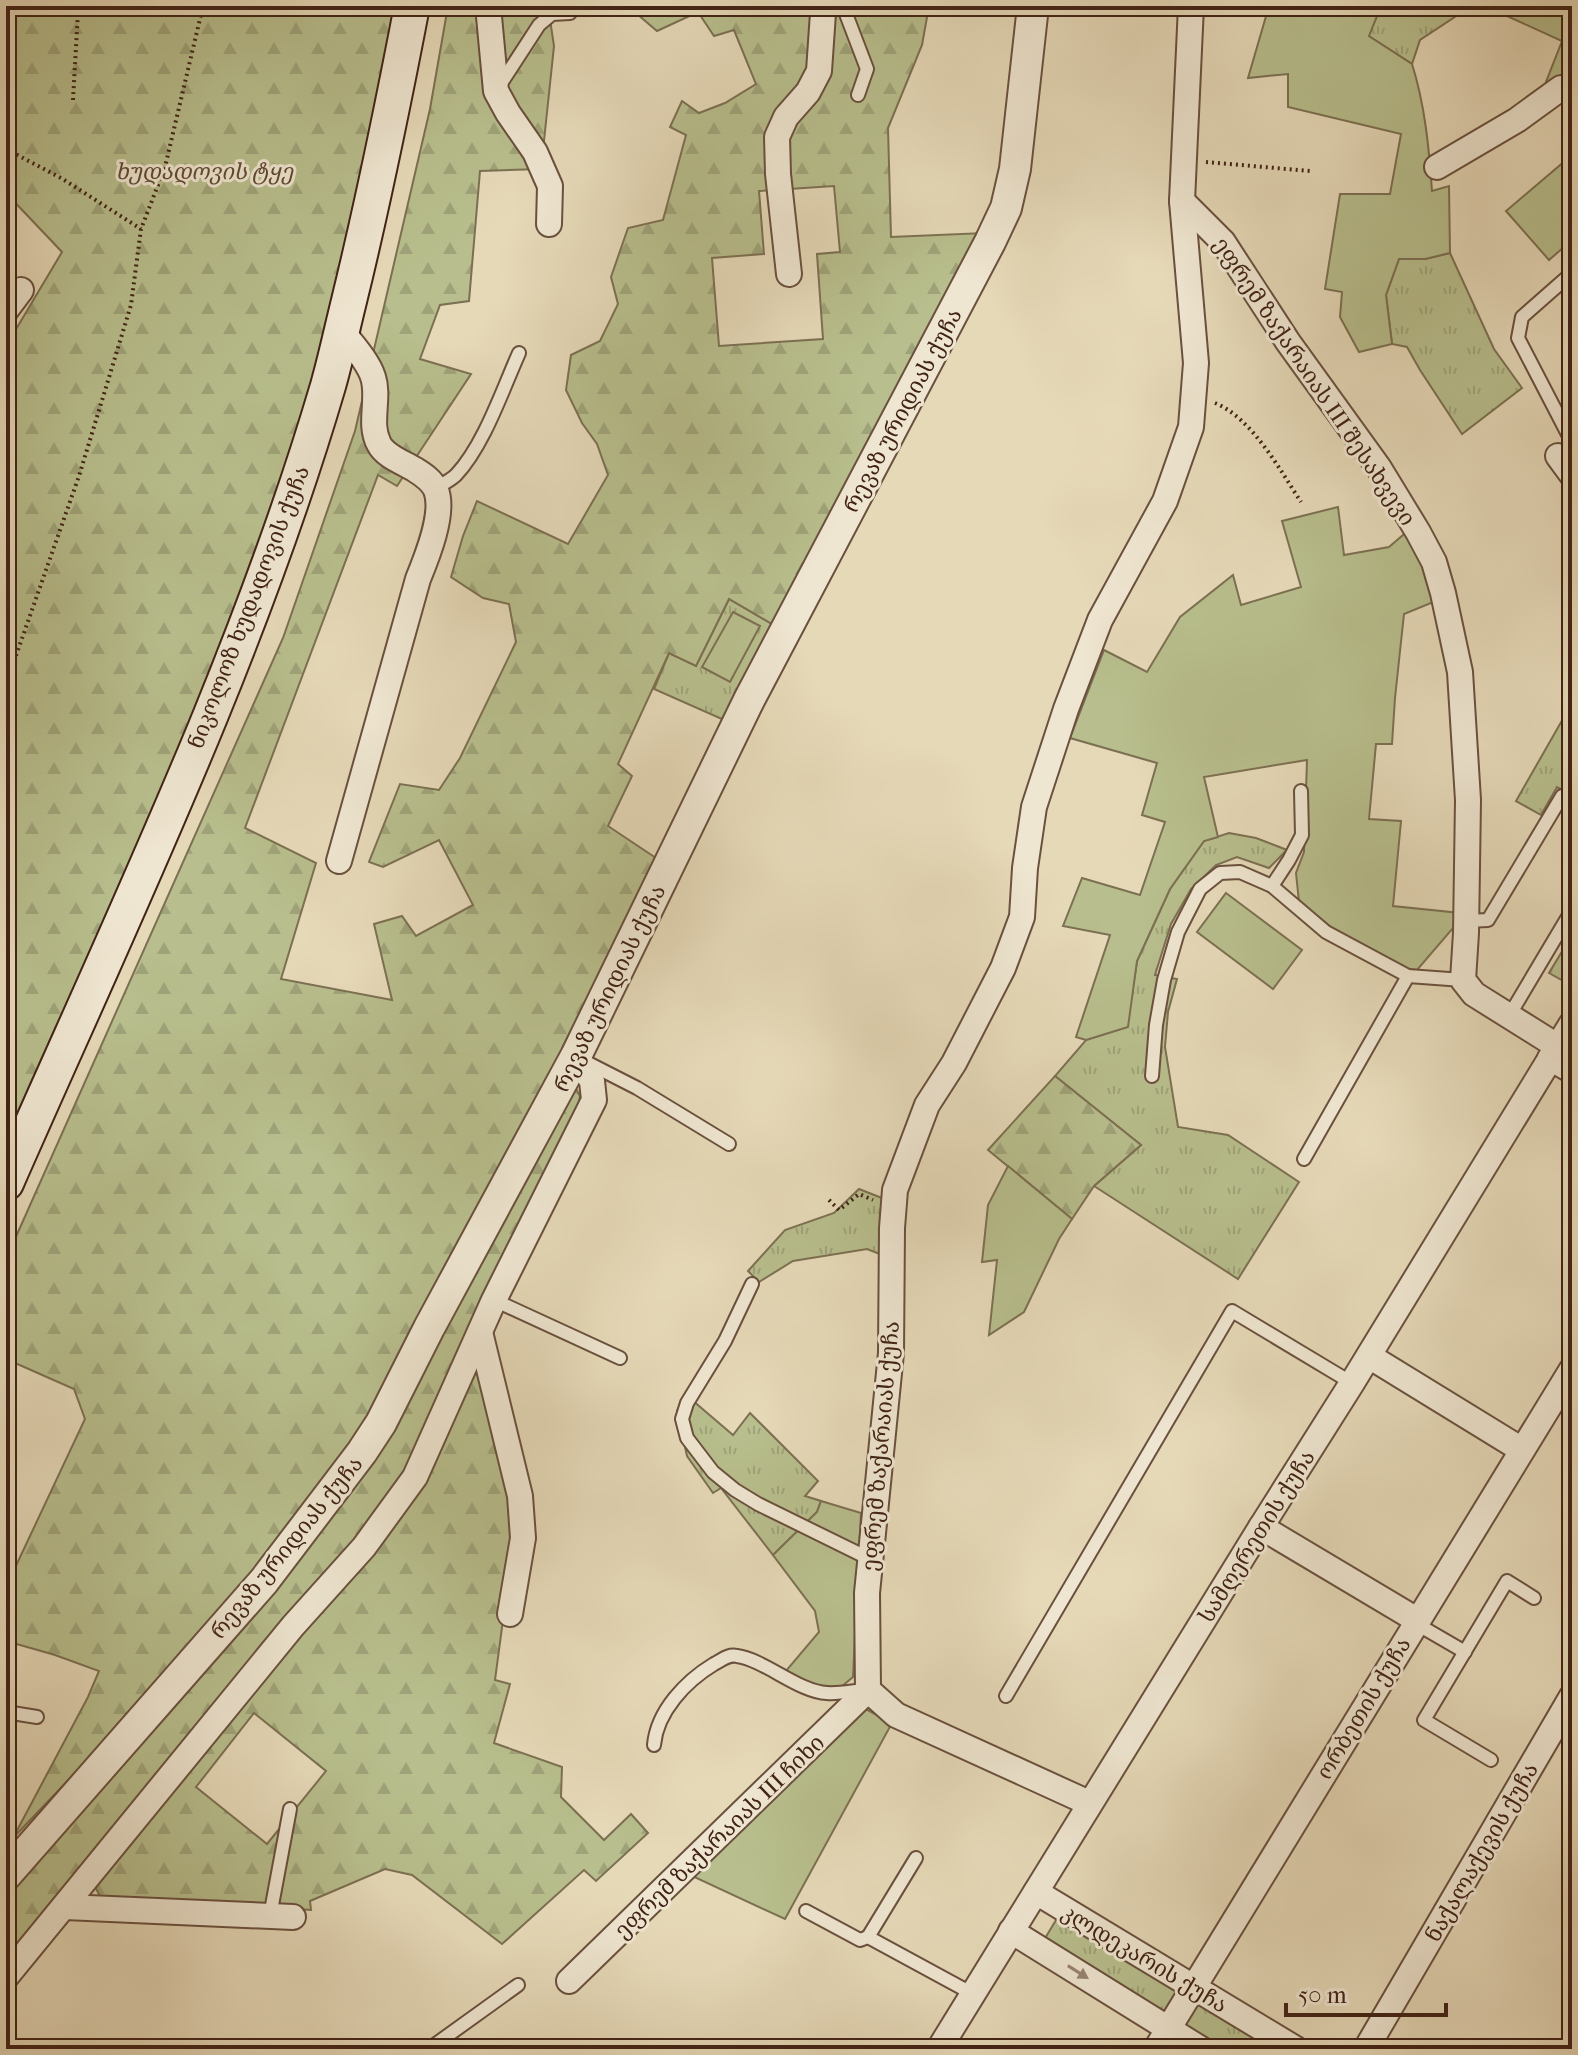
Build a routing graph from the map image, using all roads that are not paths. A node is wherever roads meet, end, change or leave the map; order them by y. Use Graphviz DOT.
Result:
graph roads {
  1 [pos="412,6"];
  2 [pos="488,6"];
  3 [pos="827,6"];
  4 [pos="843,6"];
  5 [pos="1033,6"];
  6 [pos="1191,6"];
  7 [pos="570,13"];
  8 [pos="1572,88"];
  9 [pos="496,91"];
  10 [pos="858,95"];
  11 [pos="1437,167"];
  12 [pos="1182,201"];
  13 [pos="549,224"];
  14 [pos="1572,273"];
  15 [pos="789,274"];
  16 [pos="21,290"];
  17 [pos="6,310"];
  18 [pos="342,331"];
  19 [pos="519,353"];
  20 [pos="1567,458"];
  21 [pos="436,489"];
  22 [pos="1301,791"];
  23 [pos="1572,802"];
  24 [pos="339,861"];
  25 [pos="1272,886"];
  26 [pos="1572,910"];
  27 [pos="1466,921"];
  28 [pos="1408,976"];
  29 [pos="1463,980"];
  30 [pos="1509,1016"];
  31 [pos="1572,1023"];
  32 [pos="1553,1052"];
  33 [pos="576,1056"];
  34 [pos="1572,1071"];
  35 [pos="1152,1076"];
  36 [pos="729,1144"];
  37 [pos="1304,1159"];
  38 [pos="6,1183"];
  39 [pos="752,1284"];
  40 [pos="494,1300"];
  41 [pos="480,1332"];
  42 [pos="1369,1356"];
  43 [pos="620,1358"];
  44 [pos="1572,1369"];
  45 [pos="1352,1383"];
  46 [pos="1522,1450"];
  47 [pos="1261,1527"];
  48 [pos="870,1559"];
  49 [pos="1534,1598"];
  50 [pos="510,1614"];
  51 [pos="1416,1622"];
  52 [pos="1465,1652"];
  53 [pos="868,1690"];
  54 [pos="1006,1696"];
  55 [pos="1570,1703"];
  56 [pos="6,1712"];
  57 [pos="37,1717"];
  58 [pos="654,1745"];
  59 [pos="1491,1760"];
  60 [pos="1089,1803"];
  61 [pos="290,1809"];
  62 [pos="916,1858"];
  63 [pos="6,1875"];
  64 [pos="1036,1892"];
  65 [pos="65,1907"];
  66 [pos="806,1911"];
  67 [pos="281,1917"];
  68 [pos="1011,1931"];
  69 [pos="868,1937"];
  70 [pos="6,1977"];
  71 [pos="569,1981"];
  72 [pos="518,1985"];
  73 [pos="1195,1987"];
  74 [pos="973,1994"];
  75 [pos="1162,2039"];
  76 [pos="429,2049"];
  77 [pos="939,2049"];
  78 [pos="1201,2049"];
  79 [pos="1296,2049"];
  80 [pos="1366,2049"];
  1 -- 18 [label="main road, ნიკოლოზ ხუდადოვის ქუჩა"];
  2 -- 9 [label="street"];
  3 -- 15 [label="street"];
  4 -- 10 [label="lane"];
  5 -- 33 [label="street, რევაზ ურიდიას ქუჩა"];
  6 -- 12 [label="street, ეფრემ ზაქარაიას ქუჩა"];
  7 -- 9 [label="lane"];
  8 -- 11 [label="street"];
  9 -- 13 [label="street"];
  12 -- 27 [label="street, ეფრემ ზაქარაიას III შესახვევი"];
  12 -- 48 [label="street, ეფრემ ზაქარაიას ქუჩა"];
  14 -- 20 [label="lane"];
  16 -- 17 [label="street"];
  18 -- 21 [label="street"];
  18 -- 38 [label="main road, ნიკოლოზ ხუდადოვის ქუჩა"];
  19 -- 21 [label="lane"];
  21 -- 24 [label="street"];
  22 -- 25 [label="lane"];
  23 -- 27 [label="lane"];
  25 -- 28 [label="lane"];
  25 -- 35 [label="lane"];
  26 -- 30 [label="lane"];
  27 -- 29 [label="street, ეფრემ ზაქარაიას III შესახვევი"];
  28 -- 29 [label="lane"];
  28 -- 37 [label="lane"];
  29 -- 30 [label="street"];
  30 -- 32 [label="street"];
  31 -- 32 [label="street, სამღერეთის ქუჩა"];
  32 -- 34 [label="street"];
  32 -- 42 [label="street, სამღერეთის ქუჩა"];
  33 -- 36 [label="lane"];
  33 -- 40 [label="street"];
  33 -- 63 [label="street, რევაზ ურიდიას ქუჩა"];
  39 -- 48 [label="lane"];
  40 -- 41 [label="street"];
  40 -- 43 [label="lane"];
  41 -- 50 [label="street"];
  41 -- 65 [label="street"];
  42 -- 45 [label="street, სამღერეთის ქუჩა"];
  42 -- 46 [label="street"];
  44 -- 46 [label="street, ორბეთის ქუჩა"];
  45 -- 47 [label="street, სამღერეთის ქუჩა"];
  45 -- 54 [label="lane"];
  46 -- 51 [label="street, ორბეთის ქუჩა"];
  47 -- 51 [label="street"];
  47 -- 60 [label="street, სამღერეთის ქუჩა"];
  48 -- 53 [label="street, ეფრემ ზაქარაიას ქუჩა"];
  49 -- 52 [label="lane"];
  51 -- 52 [label="lane"];
  51 -- 73 [label="street, ორბეთის ქუჩა"];
  52 -- 59 [label="lane"];
  53 -- 58 [label="lane"];
  53 -- 60 [label="street"];
  53 -- 71 [label="street, ეფრემ ზაქარაიას III ჩიხი"];
  55 -- 80 [label="street, ნაქალაქევის ქუჩა"];
  56 -- 57 [label="lane"];
  60 -- 64 [label="street, სამღერეთის ქუჩა"];
  61 -- 67 [label="lane"];
  62 -- 69 [label="lane"];
  64 -- 68 [label="street, სამღერეთის ქუჩა"];
  64 -- 73 [label="street, კლდეკარის ქუჩა"];
  65 -- 67 [label="street"];
  65 -- 70 [label="street"];
  66 -- 69 [label="lane"];
  68 -- 74 [label="street, სამღერეთის ქუჩა"];
  68 -- 75 [label="street, კლდეკარის ქუჩა, one-way"];
  69 -- 74 [label="lane"];
  72 -- 76 [label="lane"];
  73 -- 75 [label="street, ორბეთის ქუჩა"];
  73 -- 79 [label="street, კლდეკარის ქუჩა"];
  74 -- 77 [label="street, სამღერეთის ქუჩა"];
  75 -- 78 [label="street, კლდეკარის ქუჩა"];
}
